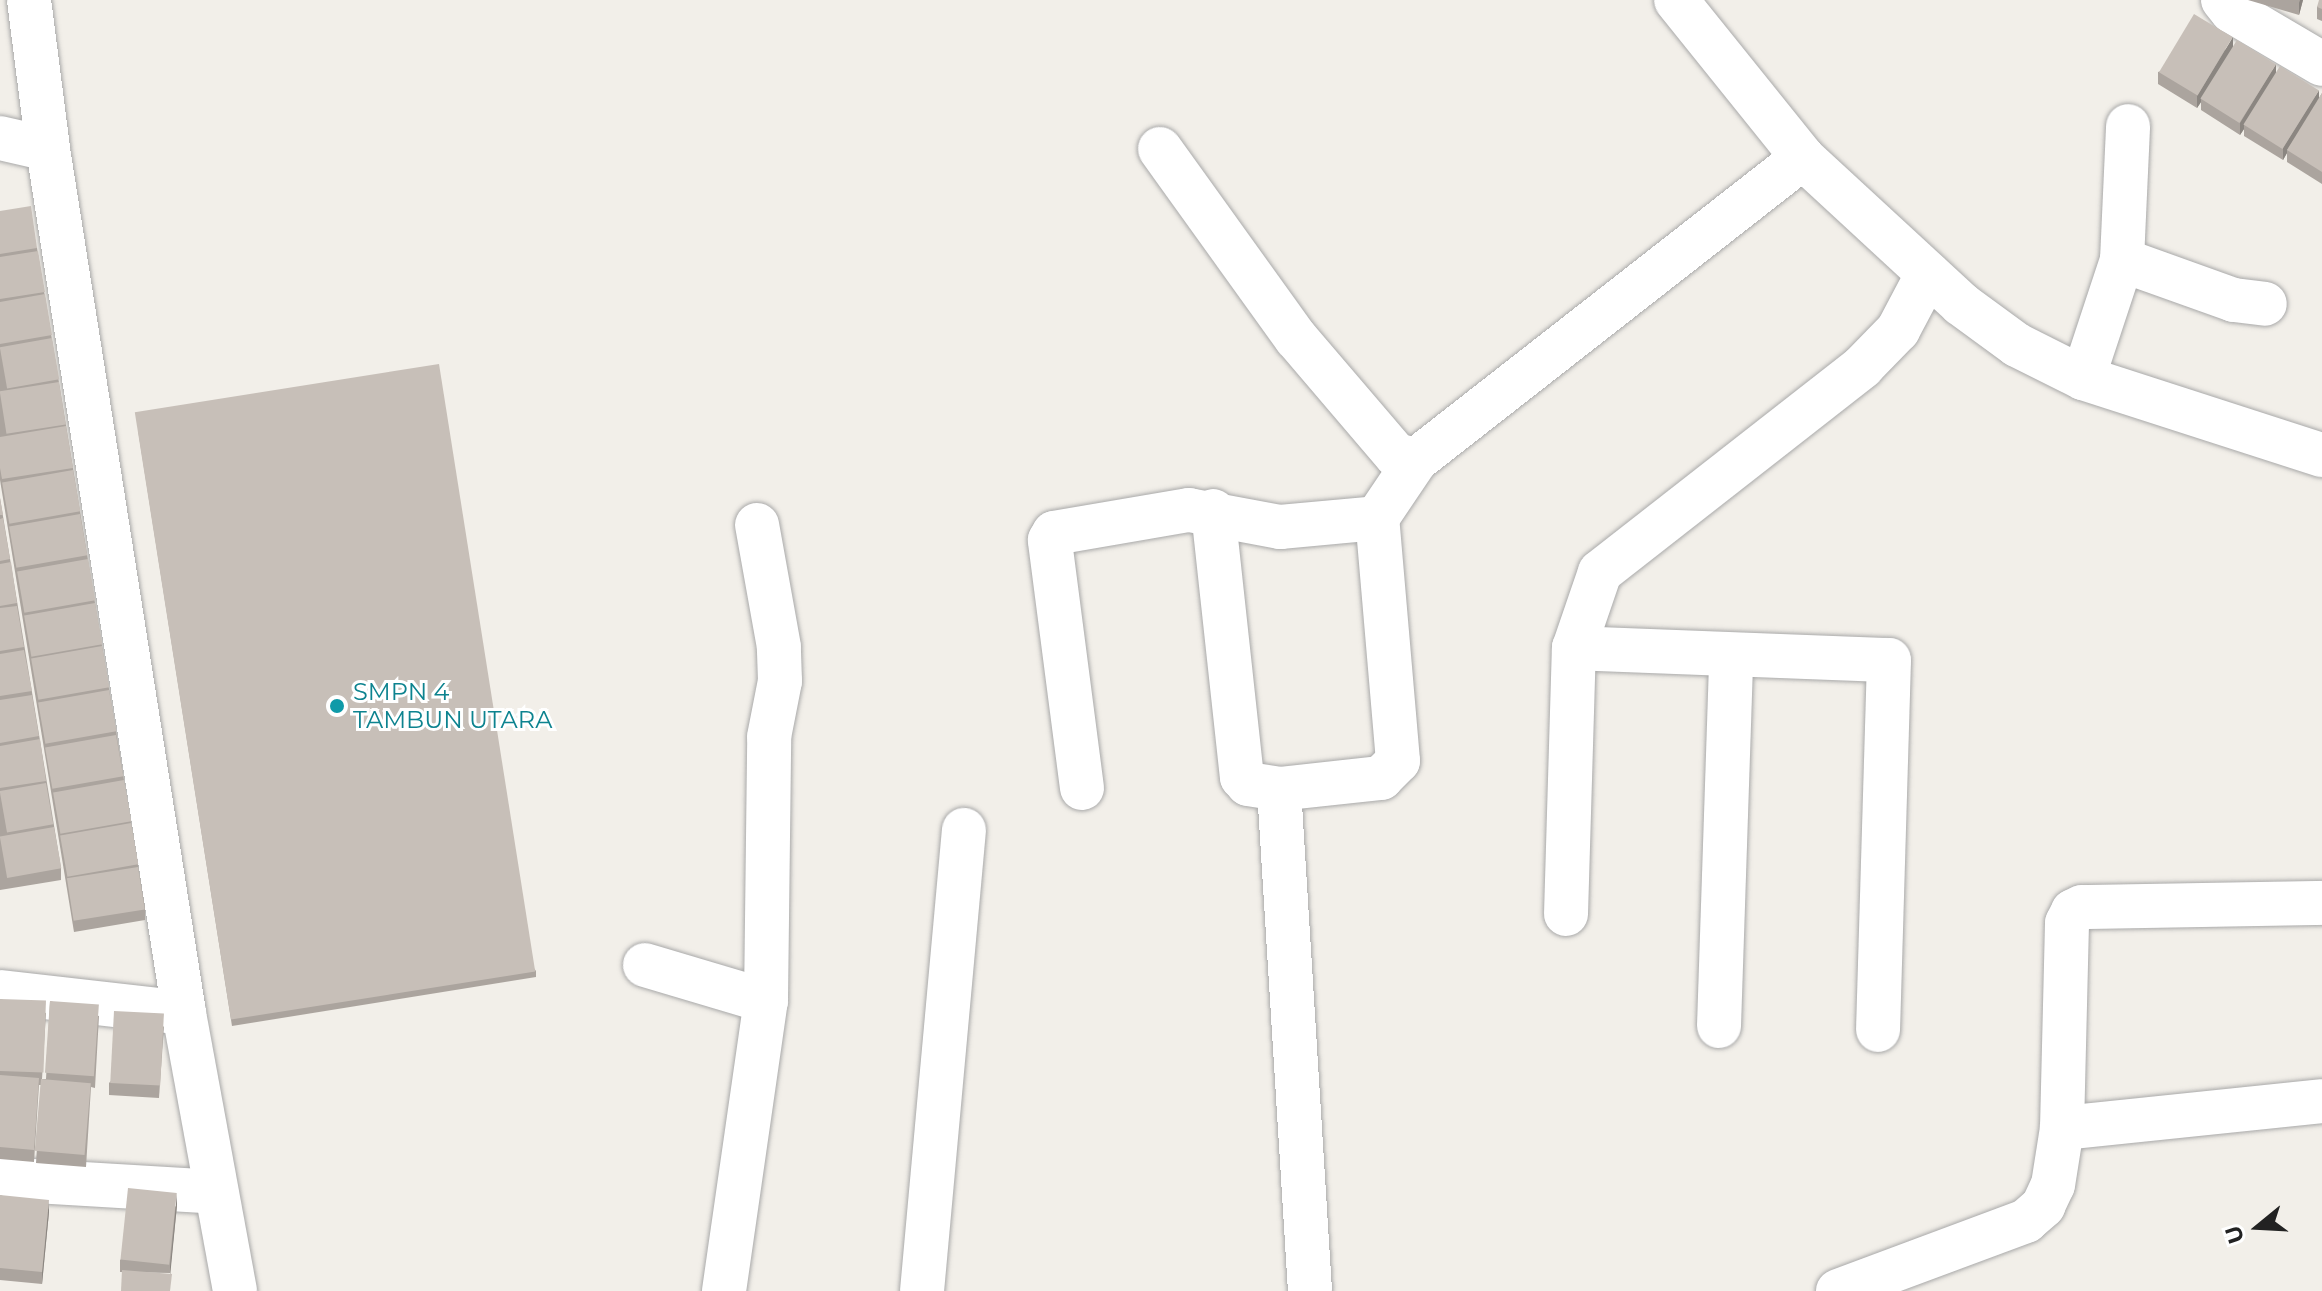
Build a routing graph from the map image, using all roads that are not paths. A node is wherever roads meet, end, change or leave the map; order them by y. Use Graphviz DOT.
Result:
graph roads {
  1 [pos="29,0"];
  2 [pos="1676,0"];
  3 [pos="2223,0"];
  4 [pos="2322,64"];
  5 [pos="2128,126"];
  6 [pos="0,138"];
  7 [pos="48,149"];
  8 [pos="1160,149"];
  9 [pos="1803,158"];
  10 [pos="2122,260"];
  11 [pos="1928,273"];
  12 [pos="2265,304"];
  13 [pos="2083,378"];
  14 [pos="2322,455"];
  15 [pos="1416,460"];
  16 [pos="1213,511"];
  17 [pos="1377,518"];
  18 [pos="757,525"];
  19 [pos="1574,648"];
  20 [pos="1731,655"];
  21 [pos="1082,788"];
  22 [pos="1279,789"];
  23 [pos="964,830"];
  24 [pos="2322,903"];
  25 [pos="1566,914"];
  26 [pos="645,965"];
  27 [pos="0,992"];
  28 [pos="766,1001"];
  29 [pos="184,1013"];
  30 [pos="1719,1026"];
  31 [pos="1878,1030"];
  32 [pos="2322,1101"];
  33 [pos="2062,1128"];
  34 [pos="0,1179"];
  35 [pos="216,1192"];
  36 [pos="1861,1287"];
  37 [pos="235,1291"];
  38 [pos="724,1291"];
  39 [pos="922,1291"];
  40 [pos="1310,1291"];
  1 -- 7 [label="street"];
  2 -- 9 [label="street"];
  3 -- 4 [label="street"];
  5 -- 10 [label="street"];
  6 -- 7 [label="street"];
  7 -- 29 [label="street"];
  8 -- 15 [label="street"];
  9 -- 11 [label="street"];
  9 -- 15 [label="street"];
  10 -- 12 [label="street"];
  10 -- 13 [label="street"];
  11 -- 13 [label="street"];
  11 -- 19 [label="street"];
  13 -- 14 [label="street"];
  15 -- 17 [label="street"];
  16 -- 17 [label="street"];
  16 -- 21 [label="street"];
  16 -- 22 [label="street"];
  17 -- 22 [label="street"];
  18 -- 28 [label="street"];
  19 -- 20 [label="street"];
  19 -- 25 [label="street"];
  20 -- 30 [label="street"];
  20 -- 31 [label="street"];
  22 -- 40 [label="street"];
  23 -- 39 [label="street"];
  24 -- 33 [label="street"];
  26 -- 28 [label="street"];
  27 -- 29 [label="street"];
  28 -- 38 [label="street"];
  29 -- 35 [label="street"];
  32 -- 33 [label="street"];
  33 -- 36 [label="street"];
  34 -- 35 [label="street"];
  35 -- 37 [label="street"];
}
